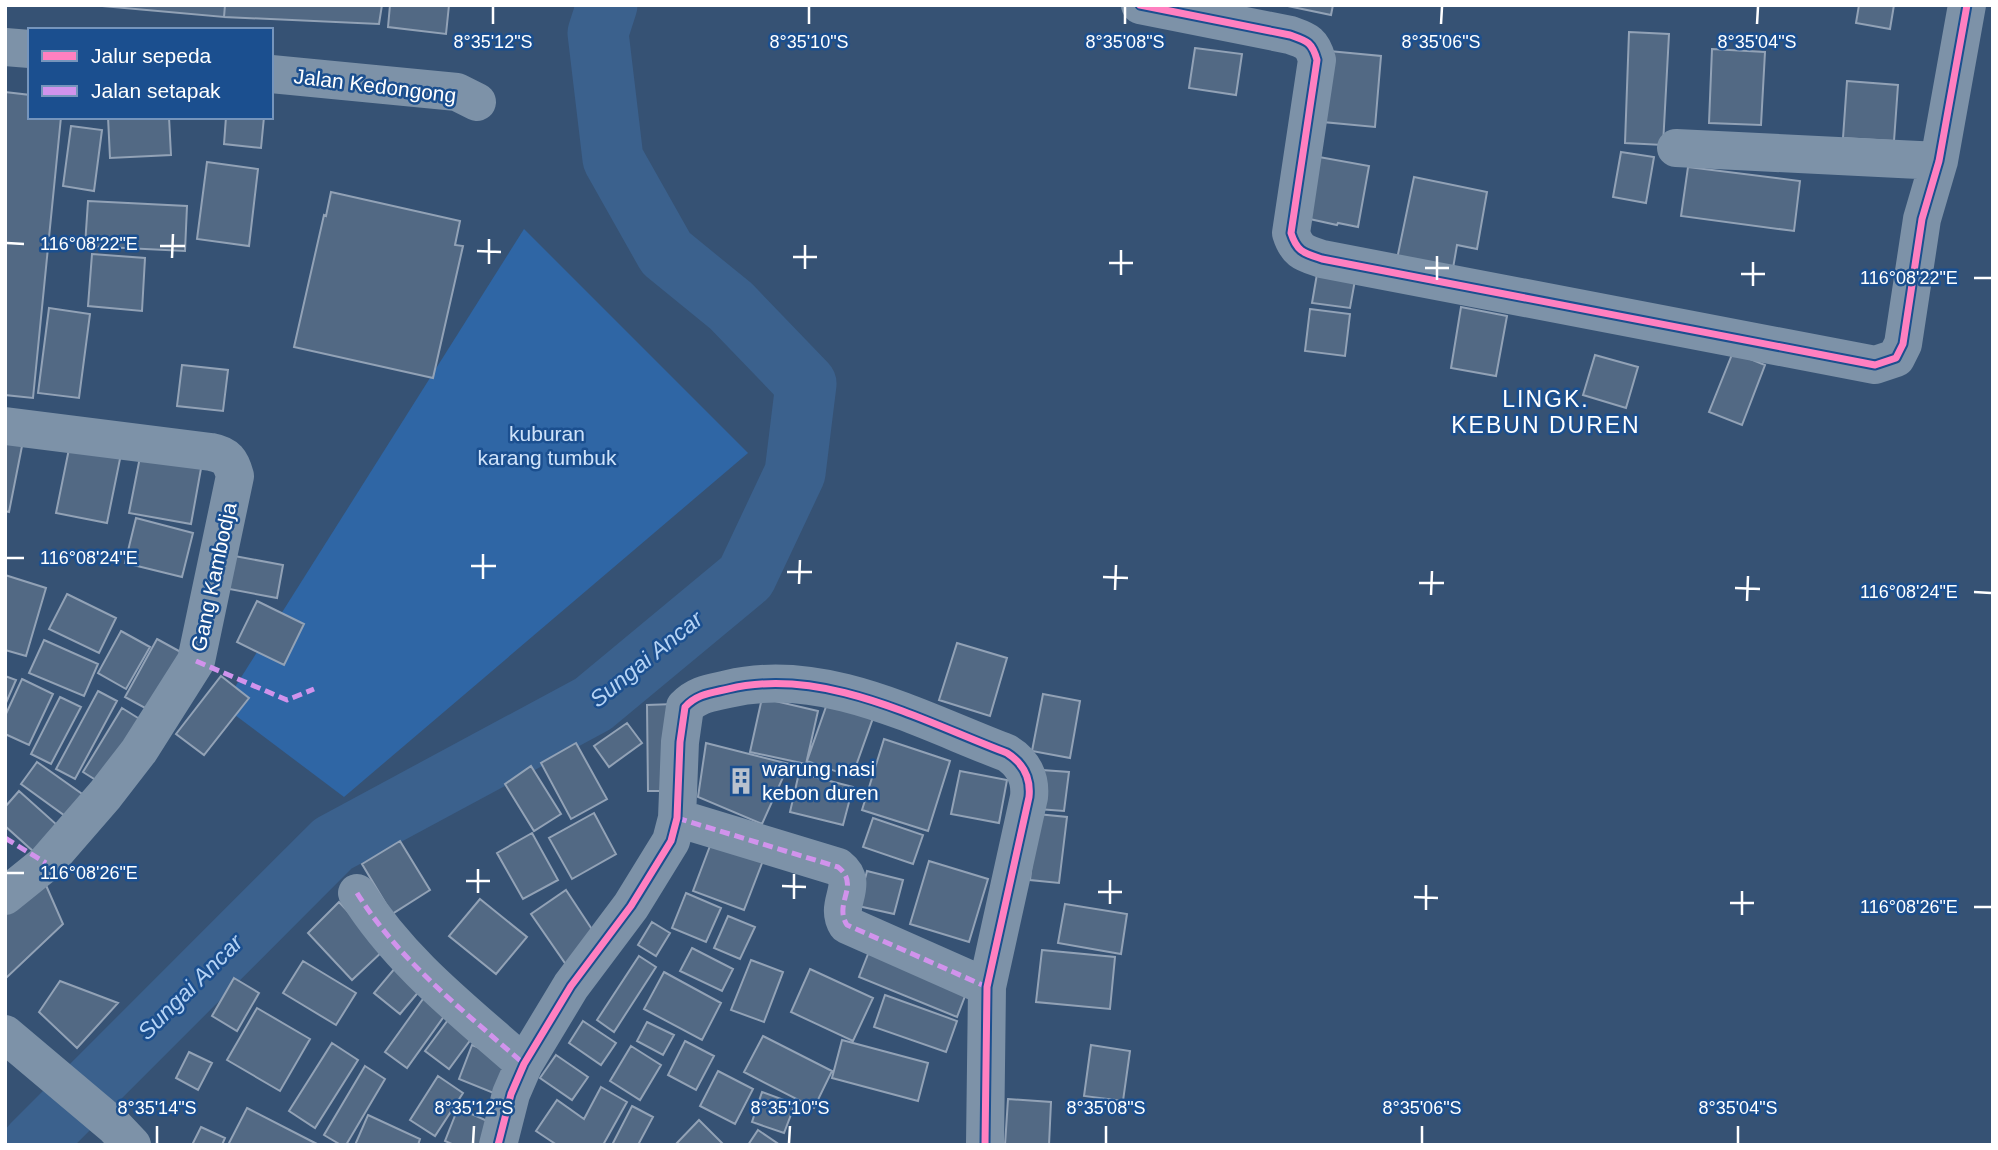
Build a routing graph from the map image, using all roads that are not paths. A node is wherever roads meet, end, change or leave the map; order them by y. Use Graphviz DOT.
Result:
graph roads {
  1 [pos="1140,5"];
  2 [pos="1967,5"];
  3 [pos="5,47"];
  4 [pos="28,49"];
  5 [pos="273,74"];
  6 [pos="477,102"];
  7 [pos="1676,148"];
  8 [pos="1938,161"];
  9 [pos="5,426"];
  10 [pos="677,818"];
  11 [pos="357,893"];
  12 [pos="5,896"];
  13 [pos="987,987"];
  14 [pos="5,1034"];
  15 [pos="524,1064"];
  16 [pos="123,1135"];
  17 [pos="498,1145"];
  18 [pos="985,1145"];
  1 -- 8 [label="street"];
  2 -- 8 [label="street"];
  3 -- 4 [label="street"];
  5 -- 6 [label="street, Jalan Kedongong"];
  7 -- 8 [label="street"];
  9 -- 12 [label="street, Gang Kambodja"];
  10 -- 13 [label="street"];
  10 -- 13 [label="street"];
  10 -- 15 [label="street"];
  11 -- 15 [label="street"];
  13 -- 18 [label="street"];
  14 -- 16 [label="street"];
  15 -- 17 [label="street"];
}
